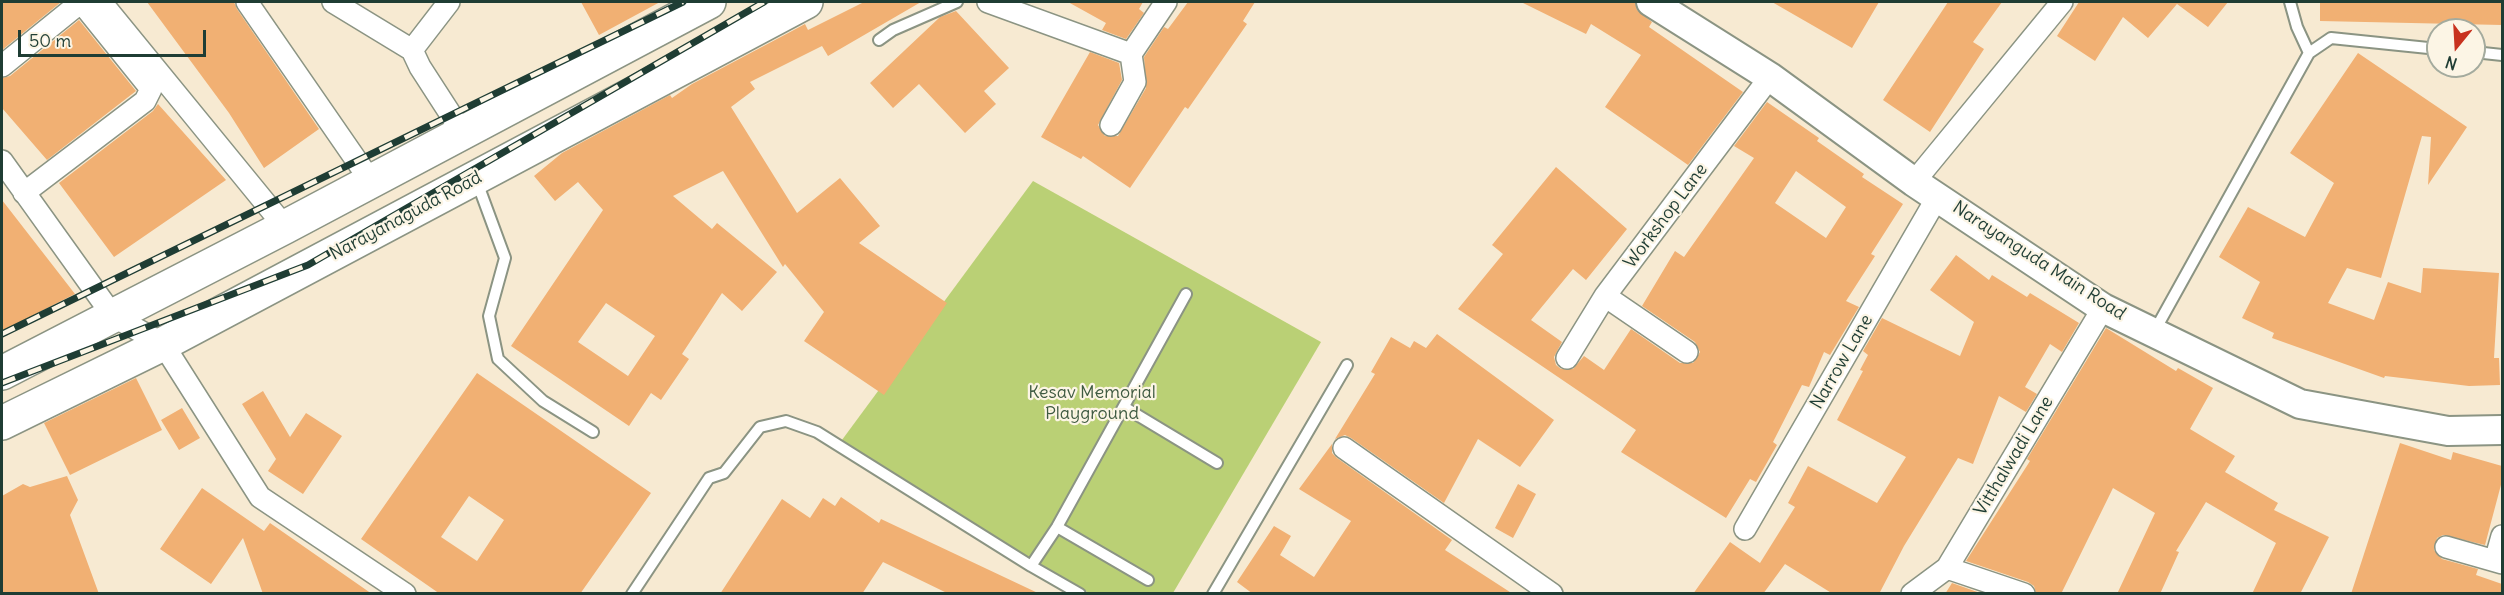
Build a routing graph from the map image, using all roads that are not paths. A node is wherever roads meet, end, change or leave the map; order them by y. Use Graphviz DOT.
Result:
graph roads {
  1 [pos="101,2"];
  2 [pos="247,2"];
  3 [pos="333,2"];
  4 [pos="449,2"];
  5 [pos="709,2"];
  6 [pos="957,2"];
  7 [pos="988,2"];
  8 [pos="1166,2"];
  9 [pos="1651,2"];
  10 [pos="2062,2"];
  11 [pos="2290,2"];
  12 [pos="799,3"];
  13 [pos="879,40"];
  14 [pos="2426,48"];
  15 [pos="412,50"];
  16 [pos="2309,53"];
  17 [pos="2486,53"];
  18 [pos="1131,54"];
  19 [pos="2502,55"];
  20 [pos="2,66"];
  21 [pos="1770,77"];
  22 [pos="1111,125"];
  23 [pos="462,132"];
  24 [pos="2,161"];
  25 [pos="475,179"];
  26 [pos="370,180"];
  27 [pos="1914,182"];
  28 [pos="24,193"];
  29 [pos="1938,196"];
  30 [pos="285,227"];
  31 [pos="1186,294"];
  32 [pos="1605,296"];
  33 [pos="2103,308"];
  34 [pos="113,316"];
  35 [pos="2154,333"];
  36 [pos="163,344"];
  37 [pos="1687,352"];
  38 [pos="1566,358"];
  39 [pos="1347,366"];
  40 [pos="4,367"];
  41 [pos="1124,407"];
  42 [pos="2,423"];
  43 [pos="2502,430"];
  44 [pos="593,432"];
  45 [pos="1344,448"];
  46 [pos="1217,463"];
  47 [pos="1057,527"];
  48 [pos="1745,529"];
  49 [pos="2502,536"];
  50 [pos="2446,547"];
  51 [pos="2499,562"];
  52 [pos="1031,566"];
  53 [pos="1947,568"];
  54 [pos="1148,580"];
  55 [pos="405,594"];
  56 [pos="632,594"];
  57 [pos="1080,594"];
  58 [pos="1213,594"];
  59 [pos="1551,594"];
  60 [pos="1912,594"];
  61 [pos="2024,594"];
  1 -- 30 [label="street"];
  2 -- 26 [label="street"];
  3 -- 15 [label="street"];
  4 -- 15 [label="street"];
  5 -- 23 [label="main road"];
  6 -- 13 [label="lane"];
  7 -- 18 [label="street"];
  8 -- 18 [label="street"];
  9 -- 21 [label="street, Narayanguda Main Road"];
  10 -- 27 [label="street"];
  11 -- 16 [label="lane"];
  12 -- 25 [label="main road, Narayanaguda Road"];
  14 -- 16 [label="lane"];
  15 -- 23 [label="street"];
  16 -- 35 [label="lane"];
  17 -- 19 [label="lane"];
  18 -- 22 [label="street"];
  20 -- 28 [label="street"];
  21 -- 27 [label="street, Narayanguda Main Road"];
  21 -- 32 [label="street, Workshop Lane"];
  23 -- 26 [label="main road"];
  24 -- 28 [label="street"];
  25 -- 36 [label="main road, Narayanaguda Road"];
  25 -- 44 [label="lane"];
  26 -- 30 [label="main road"];
  27 -- 29 [label="street, Narayanguda Main Road"];
  28 -- 34 [label="street"];
  29 -- 33 [label="street, Narayanguda Main Road"];
  29 -- 48 [label="street, Narrow Lane"];
  30 -- 34 [label="main road"];
  31 -- 41 [label="lane"];
  32 -- 37 [label="street"];
  32 -- 38 [label="street, Workshop Lane"];
  33 -- 35 [label="street, Narayanguda Main Road"];
  33 -- 53 [label="street, Vitthalwadi Lane"];
  34 -- 36 [label="street"];
  34 -- 40 [label="main road"];
  35 -- 43 [label="street, Narayanguda Main Road"];
  36 -- 42 [label="main road, Narayanaguda Road"];
  36 -- 55 [label="street"];
  39 -- 58 [label="lane"];
  41 -- 46 [label="lane"];
  41 -- 47 [label="lane"];
  45 -- 59 [label="street"];
  47 -- 52 [label="lane"];
  47 -- 54 [label="lane"];
  49 -- 51 [label="street"];
  50 -- 51 [label="street"];
  52 -- 56 [label="lane"];
  52 -- 57 [label="lane"];
  53 -- 60 [label="street, Vitthalwadi Lane"];
  53 -- 61 [label="street"];
}
